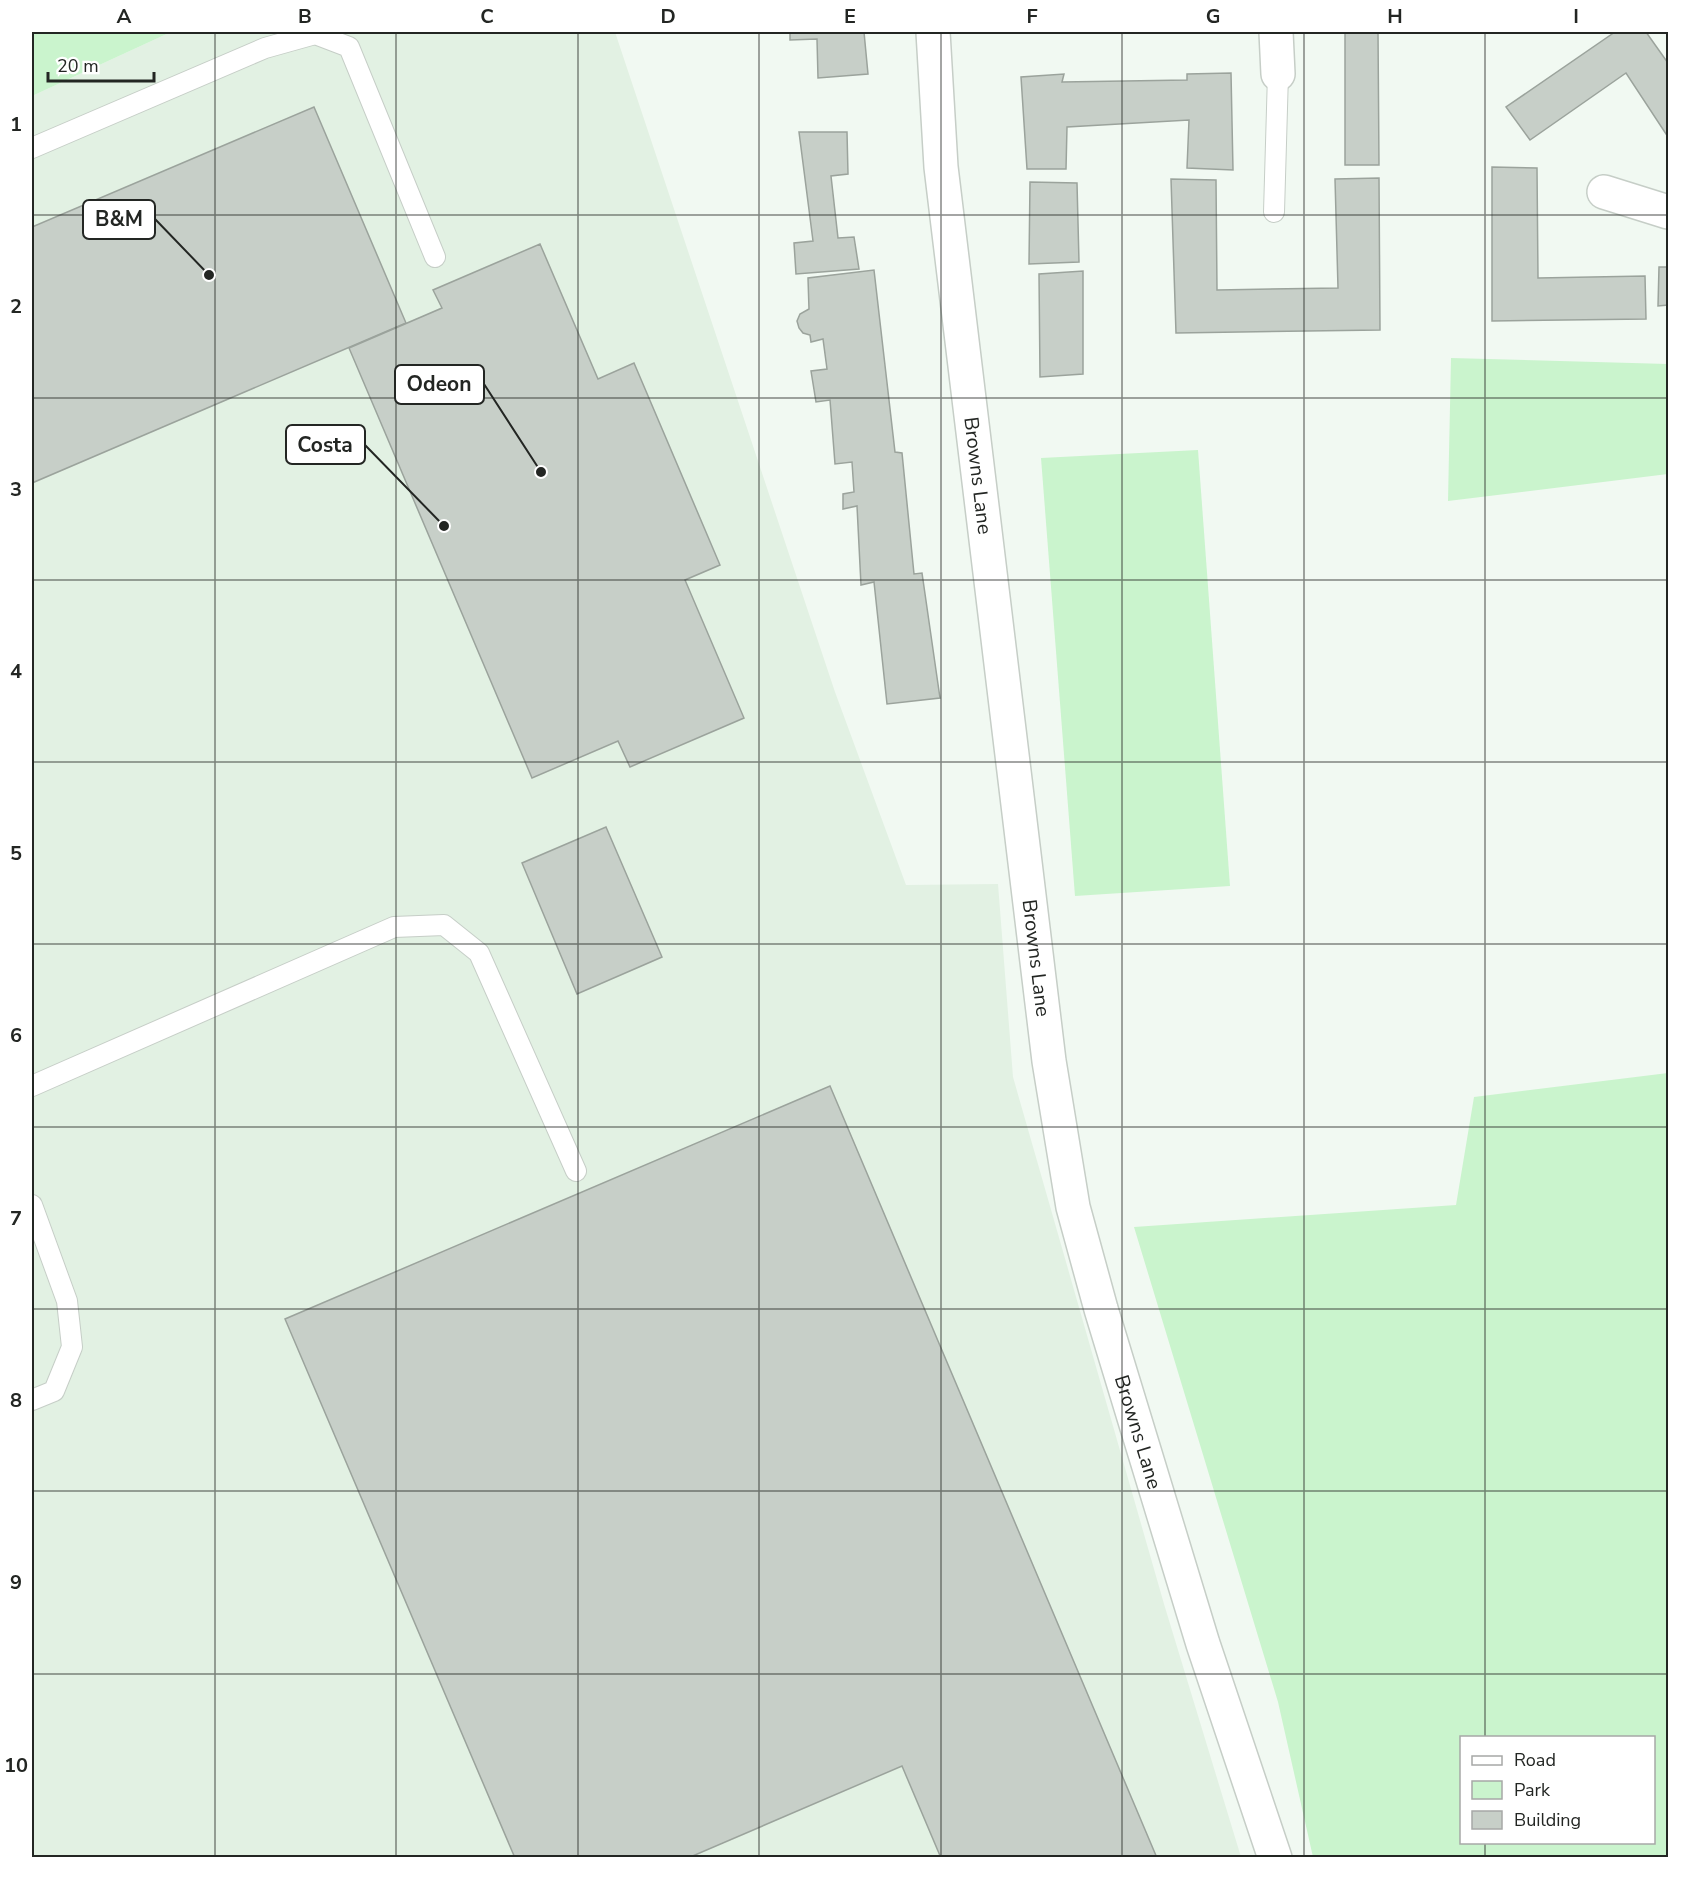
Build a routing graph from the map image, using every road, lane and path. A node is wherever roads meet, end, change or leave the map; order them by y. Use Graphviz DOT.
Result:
graph roads {
  1 [pos="933,32"];
  2 [pos="1276,32"];
  3 [pos="1278,74"];
  4 [pos="32,148"];
  5 [pos="1604,192"];
  6 [pos="1274,212"];
  7 [pos="1668,212"];
  8 [pos="435,257"];
  9 [pos="32,1086"];
  10 [pos="576,1171"];
  11 [pos="32,1205"];
  12 [pos="32,1400"];
  13 [pos="1275,1857"];
  1 -- 13 [label="street, Browns Lane"];
  2 -- 3 [label="street"];
  3 -- 6 [label="lane"];
  4 -- 8 [label="lane"];
  5 -- 7 [label="street"];
  9 -- 10 [label="lane"];
  11 -- 12 [label="lane"];
}
